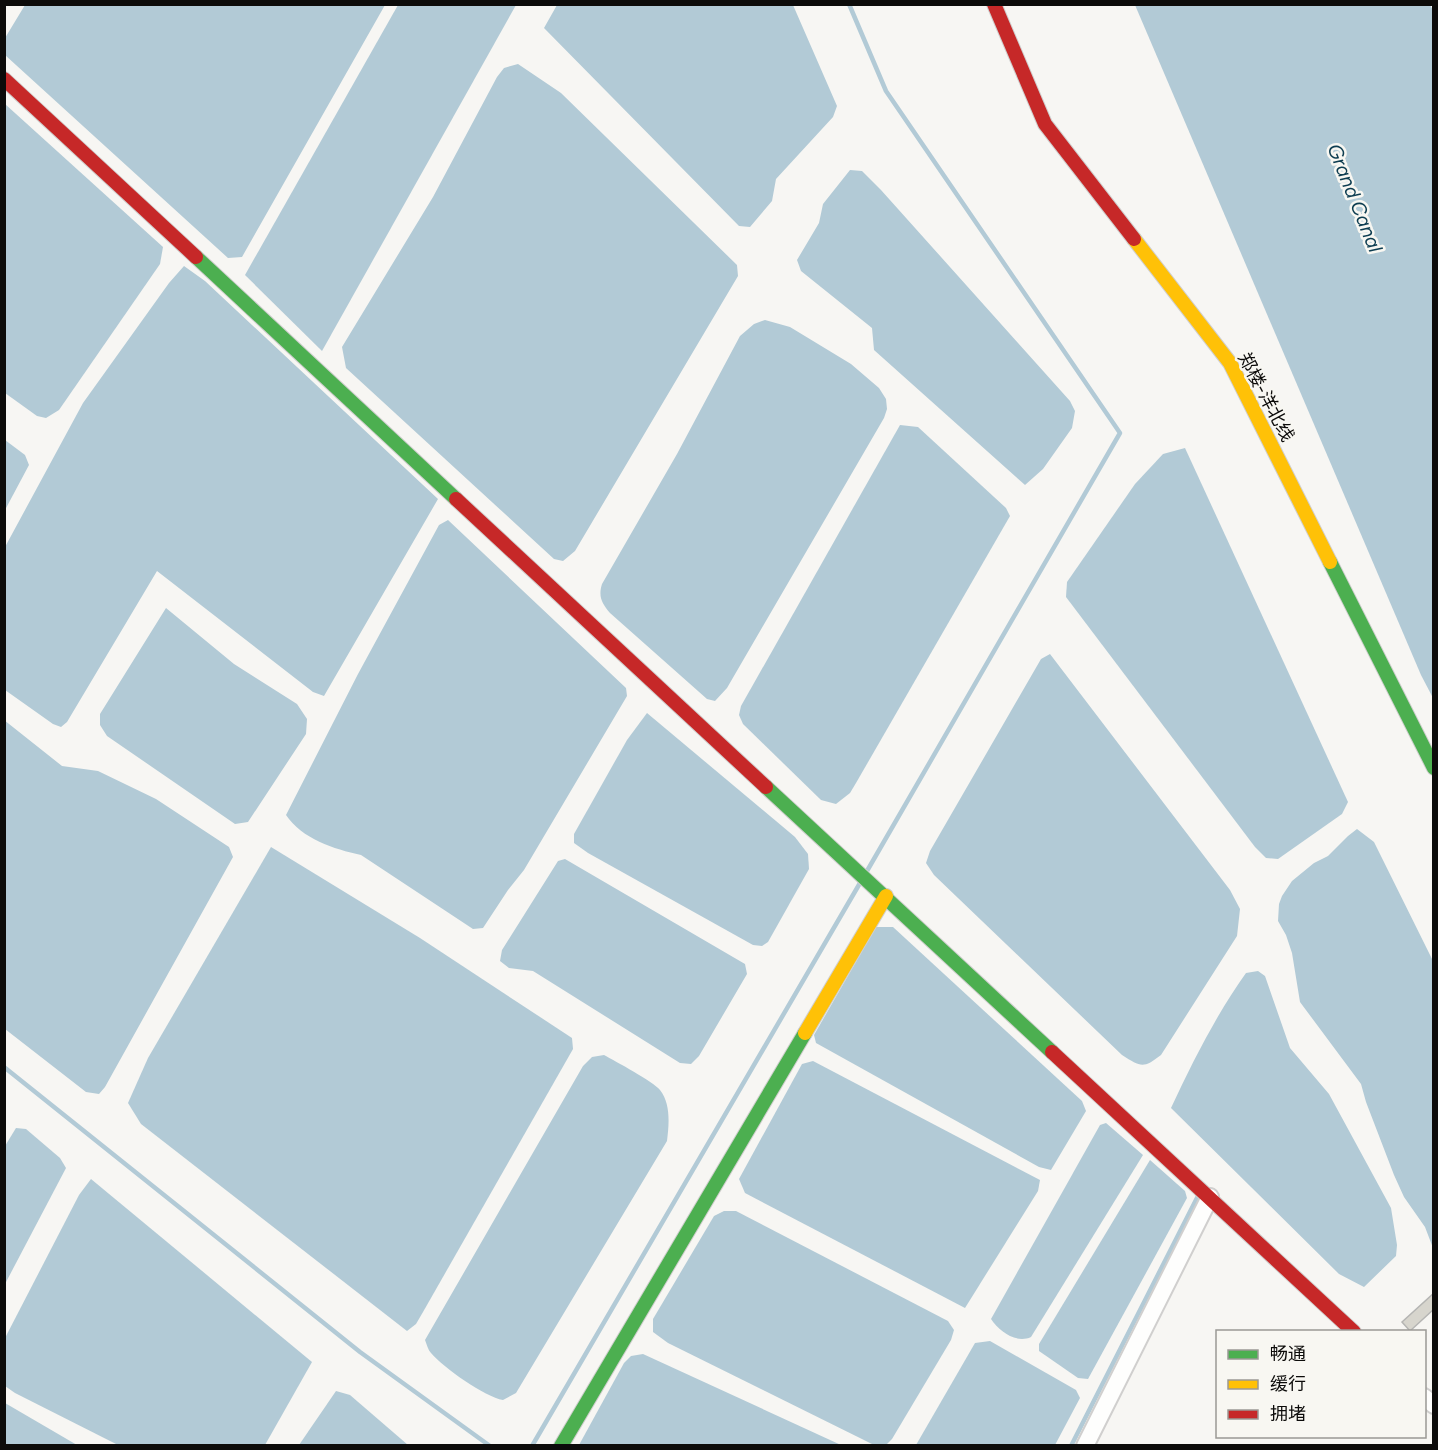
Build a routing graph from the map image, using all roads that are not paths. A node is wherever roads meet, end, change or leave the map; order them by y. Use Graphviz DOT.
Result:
graph roads {
  1 [pos="994,4"];
  2 [pos="4,79"];
  3 [pos="1434,768"];
  4 [pos="886,896"];
  5 [pos="1210,1197"];
  6 [pos="1352,1330"];
  7 [pos="561,1446"];
  8 [pos="1085,1446"];
  1 -- 3 [label="street, 郑楼-洋北线"];
  2 -- 4 [label="street"];
  4 -- 5 [label="street"];
  4 -- 7 [label="street"];
  5 -- 6 [label="street"];
  5 -- 8 [label="street"];
}
